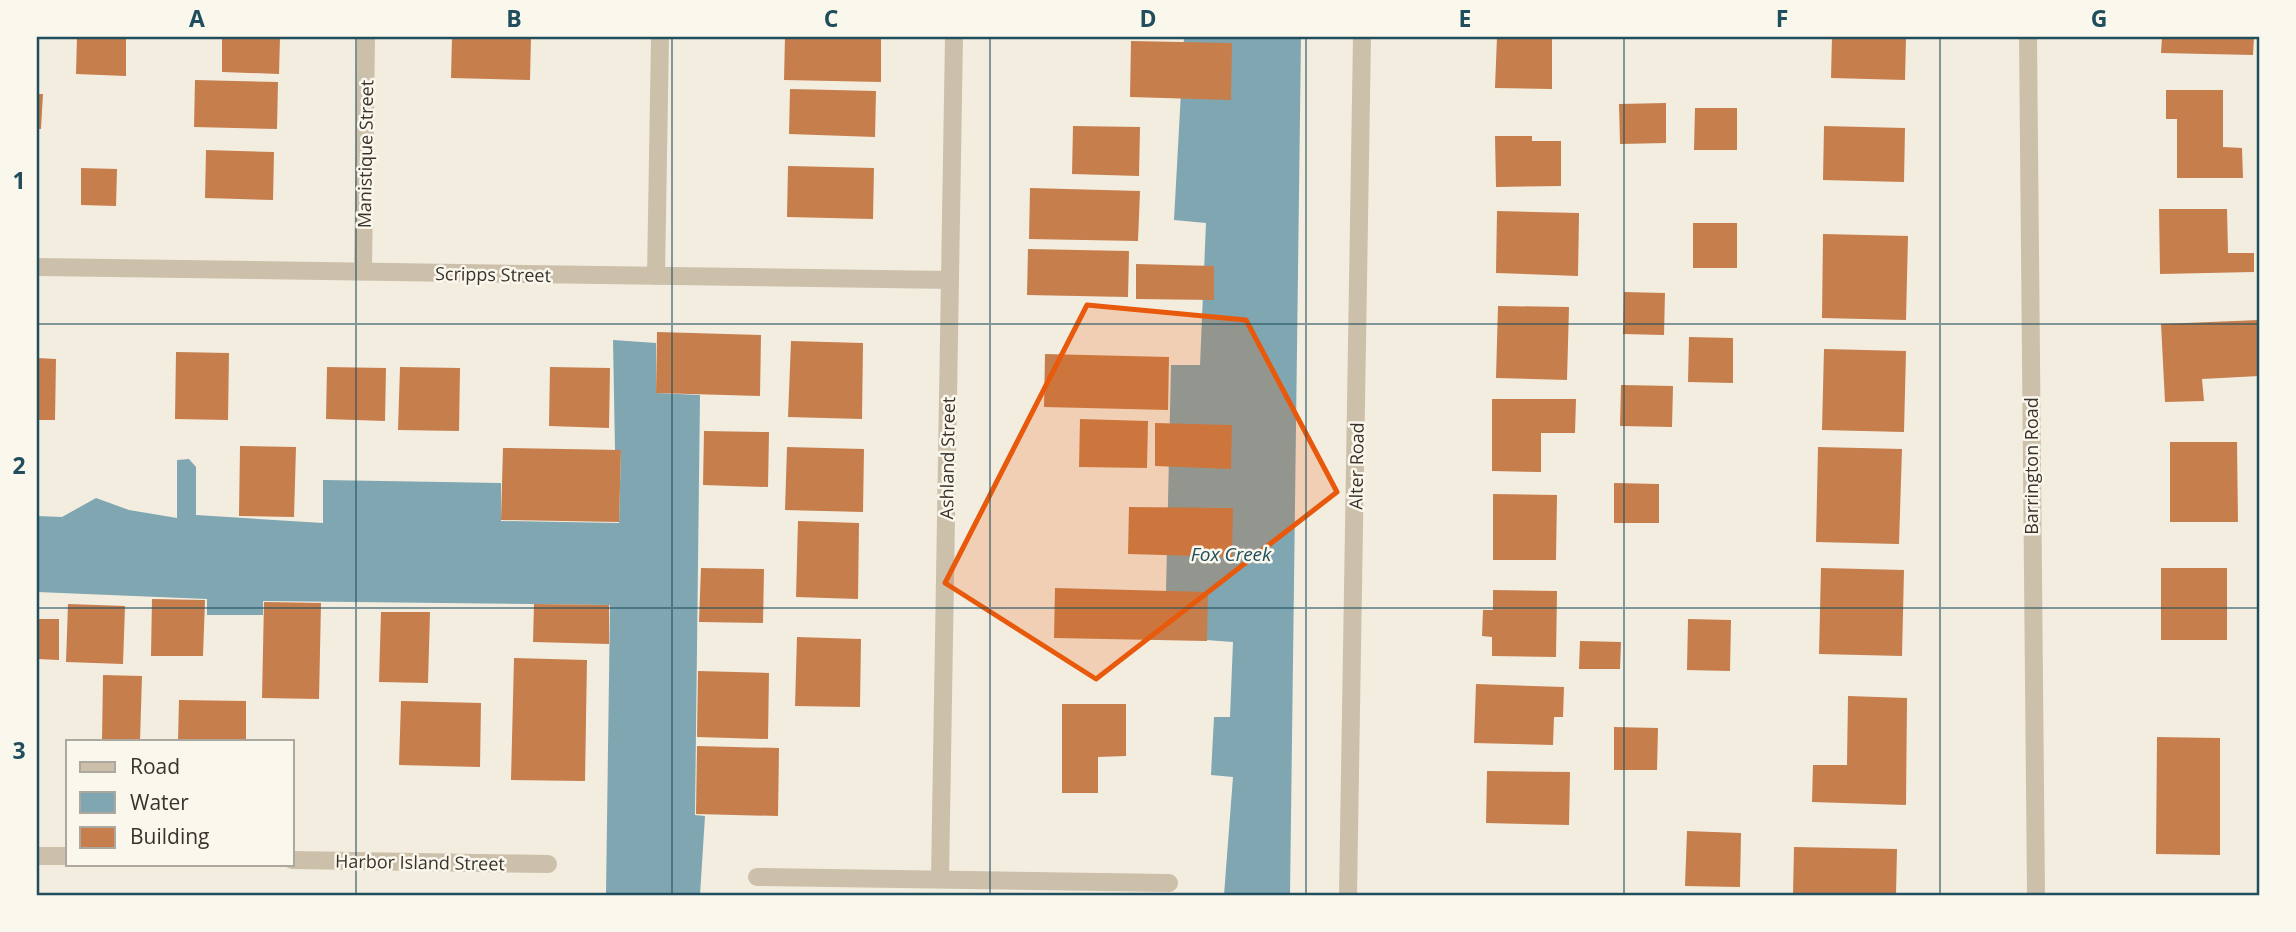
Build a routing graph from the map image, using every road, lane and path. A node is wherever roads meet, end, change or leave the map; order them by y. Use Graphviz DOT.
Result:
graph roads {
  1 [pos="366,37"];
  2 [pos="660,37"];
  3 [pos="954,37"];
  4 [pos="1362,37"];
  5 [pos="2028,37"];
  6 [pos="37,267"];
  7 [pos="363,272"];
  8 [pos="656,276"];
  9 [pos="950,280"];
  10 [pos="37,856"];
  11 [pos="66,856"];
  12 [pos="294,860"];
  13 [pos="548,864"];
  14 [pos="757,877"];
  15 [pos="940,879"];
  16 [pos="1169,883"];
  17 [pos="1348,895"];
  18 [pos="2036,895"];
  1 -- 7 [label="street, Manistique Street"];
  2 -- 8 [label="street"];
  3 -- 9 [label="street, Ashland Street"];
  4 -- 17 [label="street, Alter Road"];
  5 -- 18 [label="street, Barrington Road"];
  6 -- 7 [label="street, Scripps Street"];
  7 -- 8 [label="street, Scripps Street"];
  8 -- 9 [label="street, Scripps Street"];
  9 -- 15 [label="street, Ashland Street"];
  10 -- 11 [label="street"];
  12 -- 13 [label="street, Harbor Island Street"];
  14 -- 15 [label="street"];
  15 -- 16 [label="street"];
}
